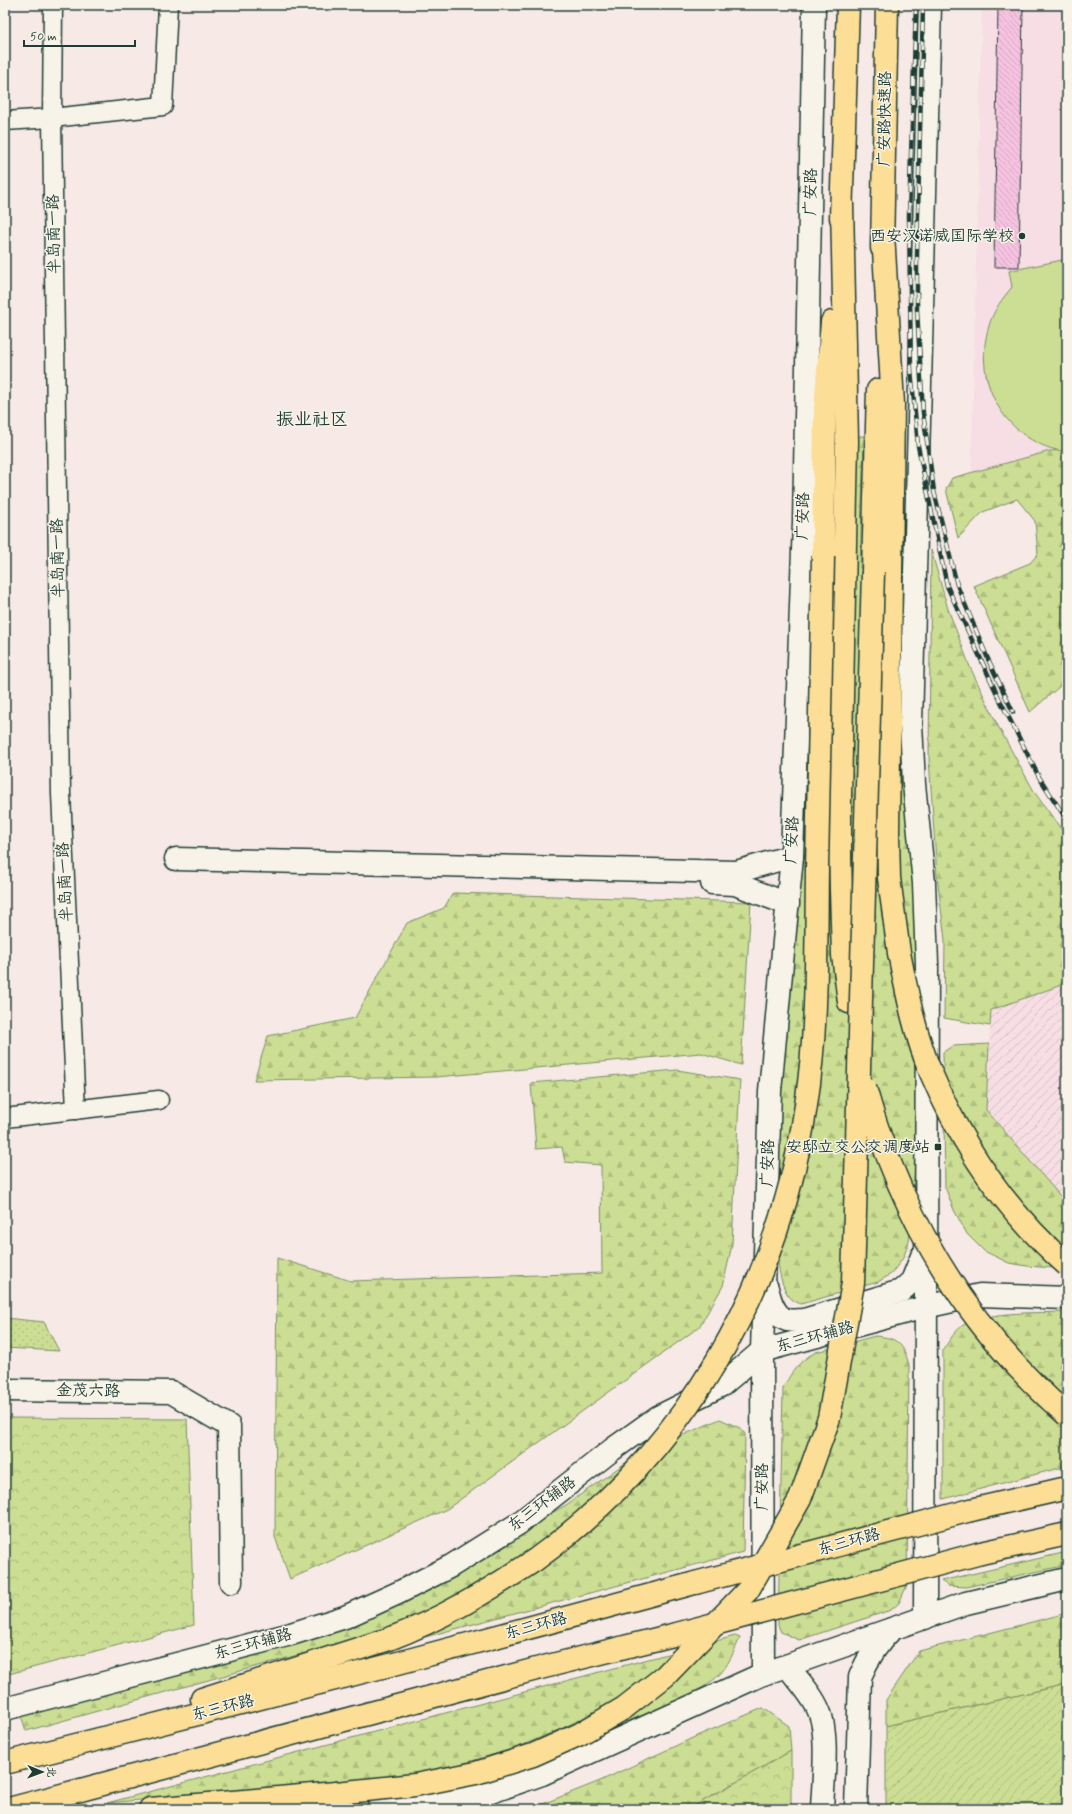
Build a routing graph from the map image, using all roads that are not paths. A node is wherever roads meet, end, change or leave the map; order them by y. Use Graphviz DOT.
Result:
graph roads {
  1 [pos="53,5"];
  2 [pos="168,5"];
  3 [pos="814,5"];
  4 [pos="848,5"];
  5 [pos="887,5"];
  6 [pos="930,5"];
  7 [pos="52,118"];
  8 [pos="5,121"];
  9 [pos="842,204"];
  10 [pos="883,233"];
  11 [pos="893,404"];
  12 [pos="916,534"];
  13 [pos="882,576"];
  14 [pos="792,856"];
  15 [pos="788,904"];
  16 [pos="159,1100"];
  17 [pos="76,1110"];
  18 [pos="5,1118"];
  19 [pos="925,1245"];
  20 [pos="1067,1265"];
  21 [pos="764,1279"];
  22 [pos="1067,1298"];
  23 [pos="925,1307"];
  24 [pos="762,1351"];
  25 [pos="5,1390"];
  26 [pos="1067,1415"];
  27 [pos="1067,1488"];
  28 [pos="1067,1534"];
  29 [pos="1067,1579"];
  30 [pos="231,1582"];
  31 [pos="925,1618"];
  32 [pos="893,1628"];
  33 [pos="786,1666"];
  34 [pos="762,1674"];
  35 [pos="5,1709"];
  36 [pos="5,1760"];
  37 [pos="5,1763"];
  38 [pos="9,1809"];
  39 [pos="150,1809"];
  40 [pos="378,1809"];
  41 [pos="822,1809"];
  42 [pos="856,1809"];
  1 -- 7 [label="street, 半岛南一路"];
  2 -- 7 [label="street"];
  3 -- 14 [label="main road, 广安路"];
  4 -- 9 [label="highway"];
  5 -- 10 [label="highway, 广安路快速路"];
  6 -- 12 [label="main road"];
  7 -- 8 [label="street"];
  7 -- 17 [label="street, 半岛南一路"];
  9 -- 26 [label="highway, bridge"];
  9 -- 36 [label="highway, bridge"];
  10 -- 11 [label="highway"];
  10 -- 13 [label="highway"];
  11 -- 12 [label="main road"];
  11 -- 13 [label="highway"];
  12 -- 19 [label="main road"];
  13 -- 20 [label="highway, bridge"];
  13 -- 39 [label="highway, bridge"];
  14 -- 15 [label="main road, 广安路"];
  14 -- 15 [label="main road"];
  15 -- 21 [label="main road, 广安路"];
  16 -- 17 [label="street"];
  17 -- 18 [label="street"];
  19 -- 21 [label="main road"];
  19 -- 23 [label="main road"];
  21 -- 24 [label="main road, 广安路"];
  22 -- 23 [label="main road, 东三环辅路"];
  23 -- 24 [label="main road, 东三环辅路"];
  23 -- 31 [label="main road"];
  24 -- 34 [label="main road, 广安路"];
  24 -- 35 [label="main road, 东三环辅路"];
  25 -- 30 [label="main road, 金茂六路"];
  27 -- 37 [label="highway, 东三环路, bridge"];
  28 -- 38 [label="highway, bridge"];
  29 -- 31 [label="main road"];
  31 -- 32 [label="main road"];
  32 -- 33 [label="main road"];
  32 -- 42 [label="main road"];
  33 -- 34 [label="main road"];
  33 -- 41 [label="main road"];
  34 -- 40 [label="main road"];
}
